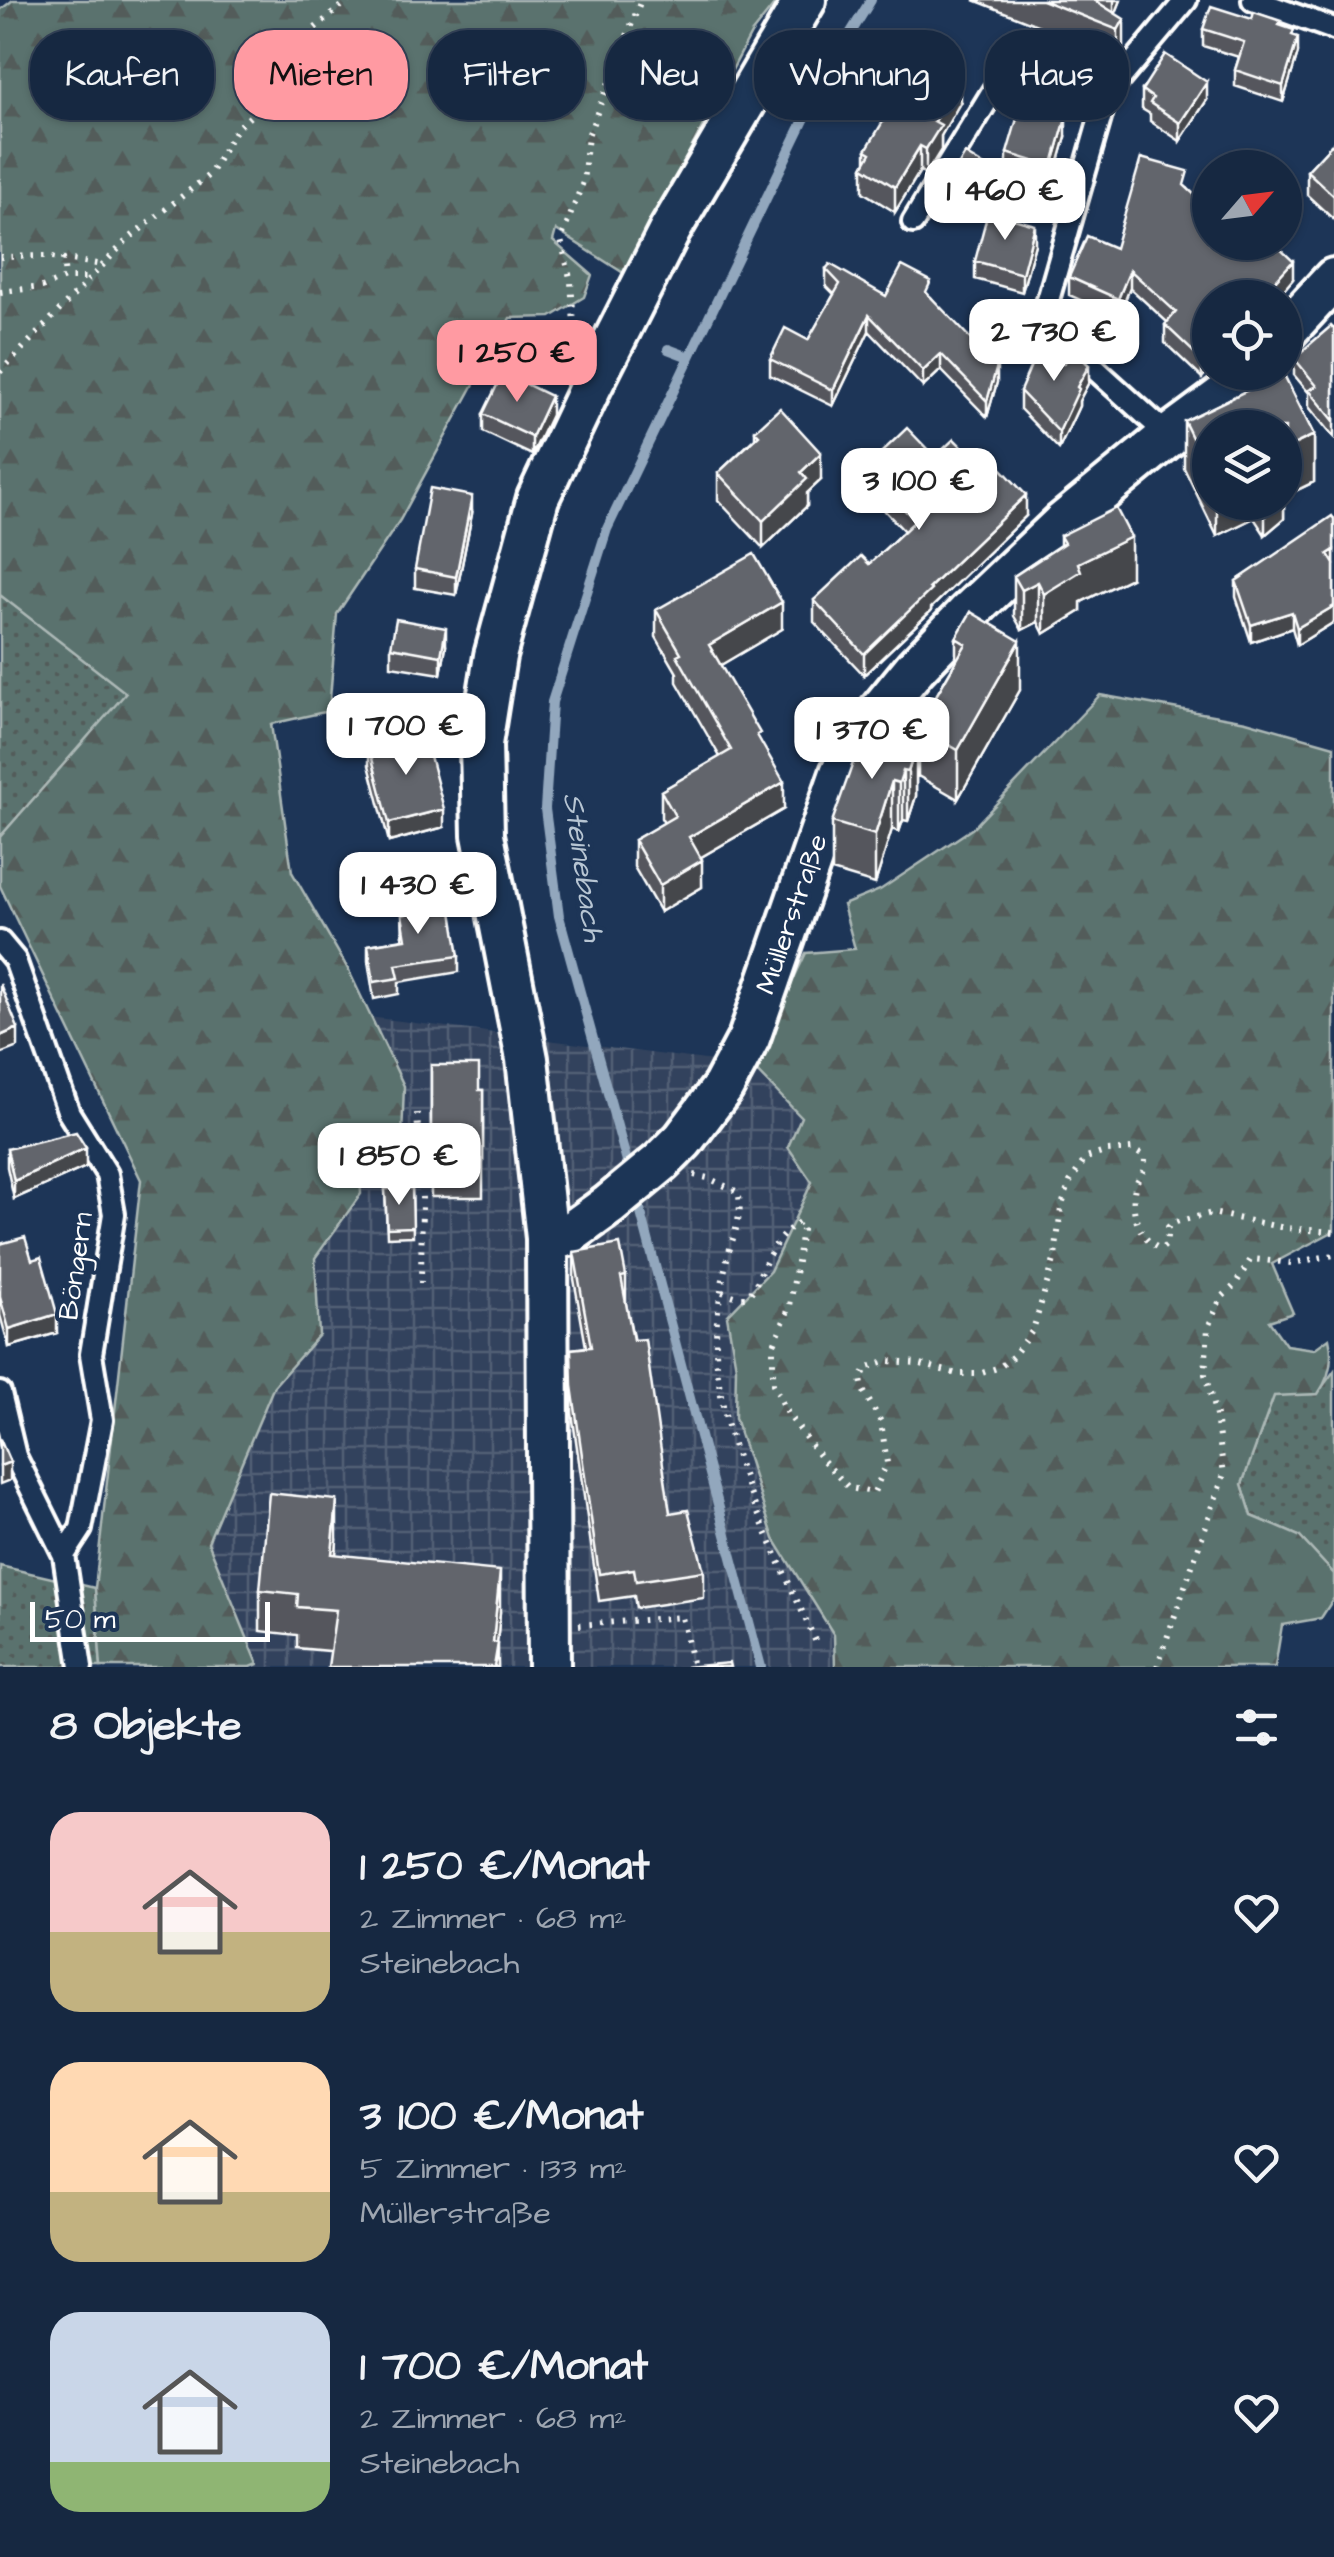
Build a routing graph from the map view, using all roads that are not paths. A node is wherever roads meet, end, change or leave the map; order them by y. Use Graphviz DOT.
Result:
graph roads {
  1 [pos="805,0"];
  2 [pos="1186,0"];
  3 [pos="1254,0"];
  4 [pos="1334,29"];
  5 [pos="1129,68"];
  6 [pos="985,103"];
  7 [pos="1100,120"];
  8 [pos="913,222"];
  9 [pos="1334,279"];
  10 [pos="1302,314"];
  11 [pos="1231,390"];
  12 [pos="1169,436"];
  13 [pos="0,942"];
  14 [pos="547,1238"];
  15 [pos="0,1393"];
  16 [pos="64,1555"];
  17 [pos="81,1667"];
  18 [pos="549,1667"];
  1 -- 14 [label="street"];
  2 -- 5 [label="lane"];
  3 -- 4 [label="lane"];
  6 -- 8 [label="lane"];
  7 -- 12 [label="lane"];
  9 -- 10 [label="street"];
  11 -- 12 [label="street, Müllerstraße"];
  12 -- 14 [label="street, Müllerstraße"];
  13 -- 16 [label="lane, Böngern"];
  14 -- 18 [label="street"];
  15 -- 16 [label="lane"];
  16 -- 17 [label="lane"];
}
